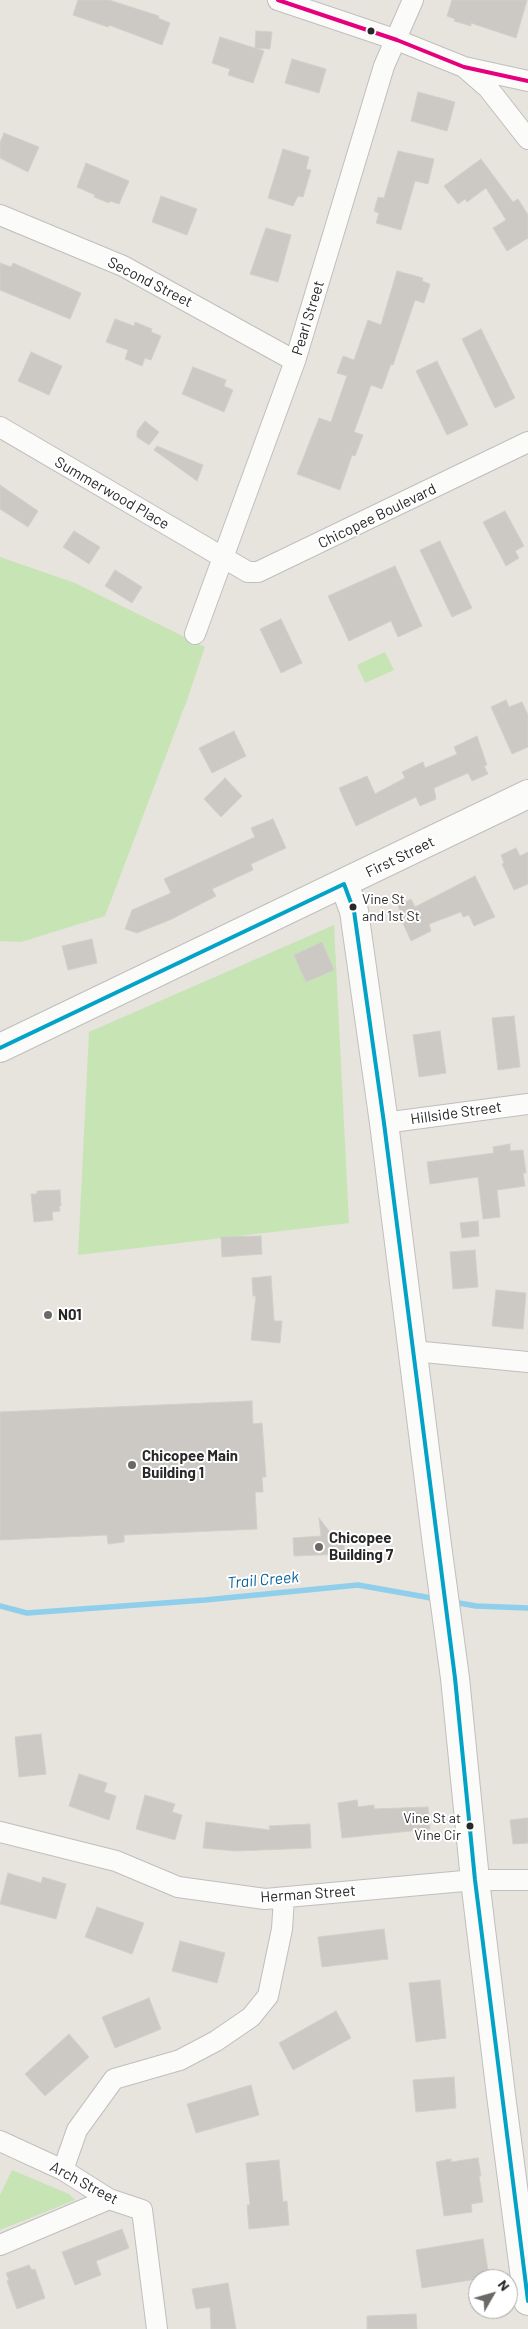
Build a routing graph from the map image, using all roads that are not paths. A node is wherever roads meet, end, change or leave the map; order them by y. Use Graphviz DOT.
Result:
graph roads {
  1 [pos="278,0"];
  2 [pos="413,0"];
  3 [pos="397,40"];
  4 [pos="464,67"];
  5 [pos="528,81"];
  6 [pos="528,139"];
  7 [pos="0,215"];
  8 [pos="295,361"];
  9 [pos="0,427"];
  10 [pos="528,442"];
  11 [pos="224,558"];
  12 [pos="195,634"];
  13 [pos="528,794"];
  14 [pos="344,884"];
  15 [pos="0,1048"];
  16 [pos="528,1104"];
  17 [pos="384,1123"];
  18 [pos="413,1350"];
  19 [pos="528,1362"];
  20 [pos="0,1832"];
  21 [pos="475,1880"];
  22 [pos="528,1880"];
  23 [pos="284,1898"];
  24 [pos="0,2141"];
  25 [pos="63,2170"];
  26 [pos="109,2199"];
  27 [pos="0,2245"];
  28 [pos="528,2301"];
  29 [pos="157,2329"];
  1 -- 3 [label="street"];
  2 -- 3 [label="street, Pearl Street"];
  3 -- 4 [label="street"];
  3 -- 8 [label="street, Pearl Street"];
  4 -- 5 [label="street"];
  4 -- 6 [label="street"];
  7 -- 8 [label="street, Second Street"];
  8 -- 11 [label="street, Pearl Street"];
  9 -- 11 [label="street, Summerwood Place"];
  10 -- 11 [label="street, Chicopee Boulevard"];
  11 -- 12 [label="street, Pearl Street"];
  13 -- 14 [label="street, First Street"];
  14 -- 15 [label="street, First Street"];
  14 -- 17 [label="street"];
  16 -- 17 [label="street, Hillside Street"];
  17 -- 18 [label="street"];
  18 -- 19 [label="street"];
  18 -- 21 [label="street"];
  20 -- 23 [label="street, Herman Street"];
  21 -- 22 [label="street, Herman Street"];
  21 -- 23 [label="street, Herman Street"];
  21 -- 28 [label="street"];
  23 -- 25 [label="street"];
  24 -- 25 [label="street, Arch Street"];
  25 -- 26 [label="street, Arch Street"];
  26 -- 27 [label="street"];
  26 -- 29 [label="street, Arch Street"];
}
